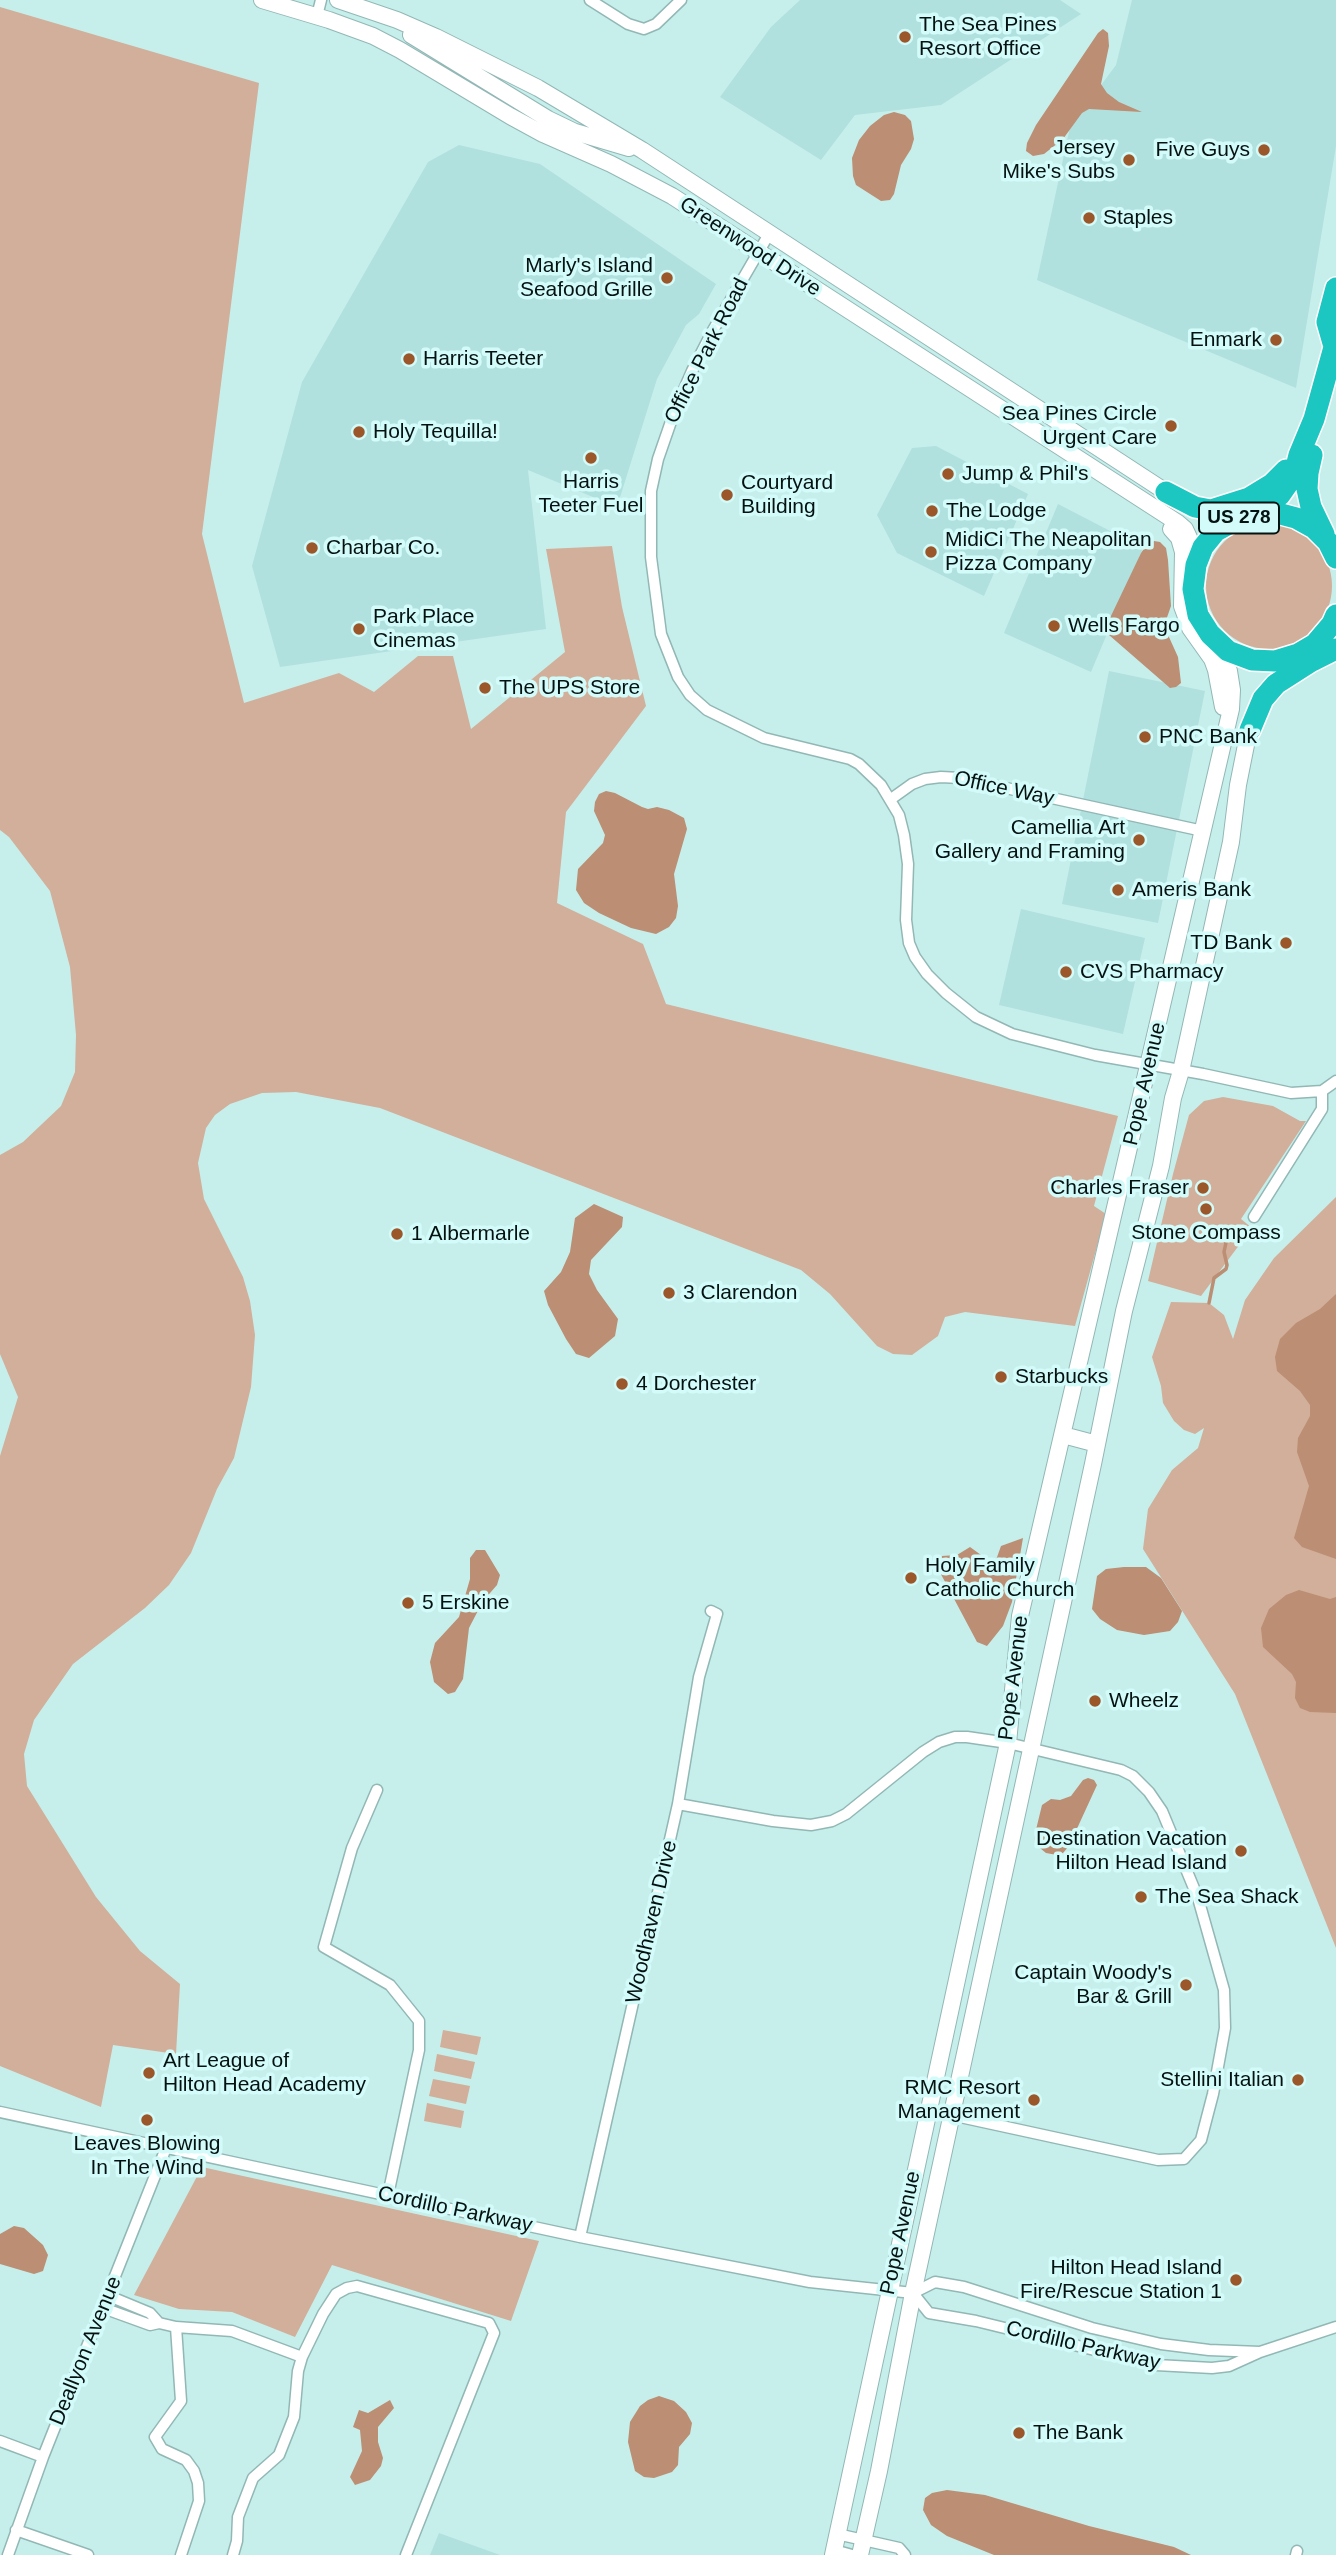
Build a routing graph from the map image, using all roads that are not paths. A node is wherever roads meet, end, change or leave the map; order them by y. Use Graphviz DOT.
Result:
graph roads {
  1 [pos="262,0"];
  2 [pos="338,0"];
  3 [pos="590,0"];
  4 [pos="681,0"];
  5 [pos="319,8"];
  6 [pos="364,9"];
  7 [pos="642,150"];
  8 [pos="769,234"];
  9 [pos="758,253"];
  10 [pos="1336,288"];
  11 [pos="1335,342"];
  12 [pos="1314,419"];
  13 [pos="1158,498"];
  14 [pos="1257,513"];
  15 [pos="1233,520"];
  16 [pos="1333,544"];
  17 [pos="1198,557"];
  18 [pos="1336,615"];
  19 [pos="1217,641"];
  20 [pos="1329,645"];
  21 [pos="1290,657"];
  22 [pos="1250,730"];
  23 [pos="1223,734"];
  24 [pos="891,799"];
  25 [pos="1203,831"];
  26 [pos="1149,1065"];
  27 [pos="1181,1071"];
  28 [pos="1336,1081"];
  29 [pos="1322,1091"];
  30 [pos="1254,1217"];
  31 [pos="1063,1435"];
  32 [pos="1097,1444"];
  33 [pos="711,1611"];
  34 [pos="1008,1743"];
  35 [pos="1030,1750"];
  36 [pos="377,1790"];
  37 [pos="678,1804"];
  38 [pos="0,2112"];
  39 [pos="951,2115"];
  40 [pos="166,2148"];
  41 [pos="388,2195"];
  42 [pos="580,2236"];
  43 [pos="888,2291"];
  44 [pos="913,2293"];
  45 [pos="108,2296"];
  46 [pos="103,2308"];
  47 [pos="159,2323"];
  48 [pos="176,2326"];
  49 [pos="1336,2327"];
  50 [pos="1260,2353"];
  51 [pos="302,2357"];
  52 [pos="0,2441"];
  53 [pos="43,2457"];
  54 [pos="16,2530"];
  55 [pos="835,2546"];
  56 [pos="861,2547"];
  57 [pos="8,2555"];
  58 [pos="88,2555"];
  59 [pos="181,2555"];
  60 [pos="233,2555"];
  61 [pos="406,2555"];
  62 [pos="852,2555"];
  63 [pos="905,2555"];
  1 -- 5 [label="main road, Greenwood Drive"];
  2 -- 6 [label="main road, Greenwood Drive"];
  3 -- 4 [label="street"];
  5 -- 9 [label="main road, Greenwood Drive"];
  6 -- 7 [label="main road, Greenwood Drive"];
  6 -- 7 [label="main road, Greenwood Drive"];
  7 -- 8 [label="main road, Greenwood Drive"];
  8 -- 9 [label="street, Office Park Road"];
  8 -- 13 [label="main road, Greenwood Drive"];
  9 -- 13 [label="main road, Greenwood Drive"];
  9 -- 24 [label="street, Office Park Road"];
  10 -- 11 [label="highway, US 278"];
  11 -- 12 [label="highway, US 278"];
  12 -- 13 [label="highway"];
  12 -- 14 [label="highway, US 278"];
  12 -- 16 [label="highway, US 278"];
  13 -- 15 [label="main road, Greenwood Drive"];
  13 -- 17 [label="main road, Greenwood Drive"];
  13 -- 23 [label="main road"];
  14 -- 15 [label="highway, US 278"];
  14 -- 16 [label="highway, US 278"];
  15 -- 17 [label="highway, US 278"];
  17 -- 19 [label="highway, US 278"];
  18 -- 20 [label="highway, US 278"];
  19 -- 21 [label="highway, US 278"];
  19 -- 23 [label="main road, Pope Avenue"];
  20 -- 21 [label="highway, US 278"];
  20 -- 22 [label="highway"];
  21 -- 22 [label="main road, Pope Avenue"];
  22 -- 27 [label="main road, Pope Avenue"];
  23 -- 25 [label="main road, Pope Avenue"];
  24 -- 25 [label="street, Office Way"];
  24 -- 26 [label="street, Office Park Road"];
  25 -- 26 [label="main road, Pope Avenue"];
  26 -- 27 [label="street, Office Park Road"];
  26 -- 31 [label="main road, Pope Avenue"];
  27 -- 29 [label="street, Office Park Road"];
  27 -- 32 [label="main road, Pope Avenue"];
  28 -- 29 [label="street"];
  29 -- 30 [label="street"];
  31 -- 32 [label="main road"];
  31 -- 34 [label="main road, Pope Avenue"];
  32 -- 35 [label="main road, Pope Avenue"];
  33 -- 37 [label="street, Woodhaven Drive"];
  34 -- 35 [label="street"];
  34 -- 37 [label="street"];
  34 -- 43 [label="main road, Pope Avenue"];
  35 -- 39 [label="main road, Pope Avenue"];
  35 -- 39 [label="street"];
  36 -- 41 [label="street"];
  37 -- 42 [label="street, Woodhaven Drive"];
  38 -- 40 [label="street, Cordillo Parkway"];
  39 -- 44 [label="main road, Pope Avenue"];
  40 -- 41 [label="street, Cordillo Parkway"];
  40 -- 45 [label="street, Deallyon Avenue"];
  41 -- 42 [label="street, Cordillo Parkway"];
  42 -- 43 [label="street, Cordillo Parkway"];
  43 -- 44 [label="street, Cordillo Parkway"];
  43 -- 55 [label="main road, Pope Avenue"];
  44 -- 50 [label="street, Cordillo Parkway"];
  44 -- 50 [label="street, Cordillo Parkway"];
  44 -- 56 [label="main road, Pope Avenue"];
  45 -- 46 [label="street, Deallyon Avenue"];
  45 -- 47 [label="street"];
  46 -- 47 [label="street"];
  46 -- 53 [label="street, Deallyon Avenue"];
  47 -- 48 [label="street"];
  48 -- 51 [label="street"];
  48 -- 59 [label="street"];
  49 -- 50 [label="street, Cordillo Parkway"];
  51 -- 60 [label="street"];
  51 -- 61 [label="street"];
  52 -- 53 [label="street"];
  53 -- 54 [label="street, Deallyon Avenue"];
  54 -- 57 [label="street, Deallyon Avenue"];
  54 -- 58 [label="street"];
  55 -- 56 [label="street"];
  55 -- 62 [label="street"];
  56 -- 63 [label="street"];
}
